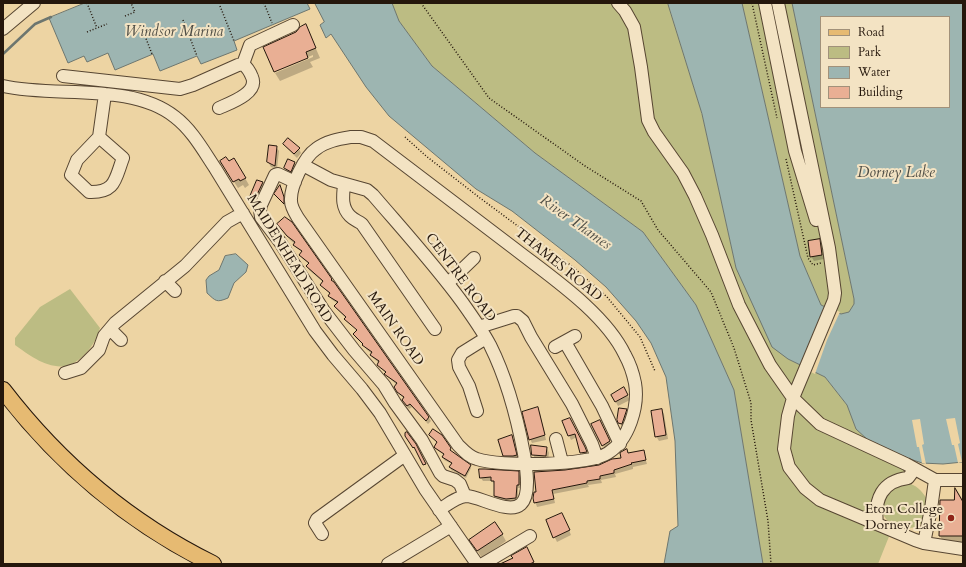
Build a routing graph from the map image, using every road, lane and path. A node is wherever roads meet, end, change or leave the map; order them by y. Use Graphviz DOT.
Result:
graph roads {
  1 [pos="34,3"];
  2 [pos="87,3"];
  3 [pos="131,3"];
  4 [pos="264,3"];
  5 [pos="421,3"];
  6 [pos="618,3"];
  7 [pos="765,3"];
  8 [pos="778,3"];
  9 [pos="220,6"];
  10 [pos="125,16"];
  11 [pos="182,20"];
  12 [pos="107,24"];
  13 [pos="273,25"];
  14 [pos="293,25"];
  15 [pos="97,28"];
  16 [pos="3,29"];
  17 [pos="87,32"];
  18 [pos="145,36"];
  19 [pos="234,41"];
  20 [pos="152,54"];
  21 [pos="197,56"];
  22 [pos="244,64"];
  23 [pos="63,76"];
  24 [pos="3,86"];
  25 [pos="163,87"];
  26 [pos="105,94"];
  27 [pos="154,105"];
  28 [pos="219,108"];
  29 [pos="99,137"];
  30 [pos="405,137"];
  31 [pos="303,165"];
  32 [pos="295,182"];
  33 [pos="344,184"];
  34 [pos="243,213"];
  35 [pos="474,258"];
  36 [pos="831,260"];
  37 [pos="165,281"];
  38 [pos="448,283"];
  39 [pos="174,291"];
  40 [pos="480,327"];
  41 [pos="435,328"];
  42 [pos="110,329"];
  43 [pos="486,338"];
  44 [pos="121,340"];
  45 [pos="565,342"];
  46 [pos="655,371"];
  47 [pos="65,373"];
  48 [pos="3,390"];
  49 [pos="794,398"];
  50 [pos="477,411"];
  51 [pos="556,439"];
  52 [pos="620,444"];
  53 [pos="405,455"];
  54 [pos="597,458"];
  55 [pos="562,462"];
  56 [pos="526,464"];
  57 [pos="914,470"];
  58 [pos="935,480"];
  59 [pos="963,480"];
  60 [pos="465,496"];
  61 [pos="439,510"];
  62 [pos="878,524"];
  63 [pos="450,526"];
  64 [pos="322,534"];
  65 [pos="530,536"];
  66 [pos="924,543"];
  67 [pos="963,549"];
  68 [pos="406,559"];
  69 [pos="212,564"];
  70 [pos="388,564"];
  71 [pos="477,564"];
  72 [pos="483,564"];
  73 [pos="771,564"];
  1 -- 16 [label="street"];
  2 -- 15 [label="path"];
  3 -- 10 [label="path"];
  4 -- 13 [label="path"];
  5 -- 73 [label="path"];
  6 -- 49 [label="street"];
  7 -- 36 [label="street"];
  8 -- 36 [label="street"];
  9 -- 19 [label="path"];
  11 -- 21 [label="path"];
  12 -- 15 [label="path"];
  14 -- 22 [label="street"];
  15 -- 17 [label="path"];
  18 -- 20 [label="path"];
  22 -- 25 [label="street"];
  22 -- 28 [label="street"];
  23 -- 25 [label="street"];
  24 -- 26 [label="street, MAIDENHEAD ROAD"];
  25 -- 27 [label="street"];
  26 -- 27 [label="street, MAIDENHEAD ROAD"];
  26 -- 29 [label="street"];
  27 -- 34 [label="street, MAIDENHEAD ROAD"];
  29 -- 29 [label="street"];
  30 -- 46 [label="path"];
  31 -- 32 [label="street, MAIN ROAD"];
  31 -- 33 [label="street, CENTRE ROAD"];
  31 -- 52 [label="street, THAMES ROAD"];
  32 -- 56 [label="street, MAIN ROAD"];
  32 -- 60 [label="street"];
  33 -- 38 [label="street, CENTRE ROAD"];
  33 -- 41 [label="street"];
  34 -- 37 [label="street"];
  34 -- 53 [label="street, MAIDENHEAD ROAD"];
  35 -- 38 [label="street"];
  36 -- 49 [label="street"];
  37 -- 39 [label="street"];
  37 -- 42 [label="street"];
  38 -- 40 [label="street, CENTRE ROAD"];
  40 -- 43 [label="street, CENTRE ROAD"];
  40 -- 54 [label="street"];
  42 -- 44 [label="street"];
  42 -- 47 [label="street"];
  43 -- 50 [label="street"];
  43 -- 56 [label="street, CENTRE ROAD"];
  45 -- 52 [label="street"];
  48 -- 69 [label="main road"];
  49 -- 57 [label="street"];
  49 -- 62 [label="street"];
  51 -- 55 [label="street"];
  52 -- 54 [label="street, THAMES ROAD"];
  53 -- 61 [label="street, MAIDENHEAD ROAD"];
  53 -- 64 [label="street"];
  54 -- 55 [label="street, THAMES ROAD"];
  55 -- 56 [label="street, THAMES ROAD"];
  56 -- 60 [label="street, CENTRE ROAD"];
  57 -- 58 [label="street"];
  57 -- 62 [label="street"];
  58 -- 59 [label="street"];
  58 -- 66 [label="street"];
  60 -- 61 [label="street"];
  61 -- 63 [label="street, MAIDENHEAD ROAD"];
  62 -- 66 [label="street"];
  63 -- 68 [label="street"];
  63 -- 71 [label="street, MAIDENHEAD ROAD"];
  65 -- 72 [label="street"];
  66 -- 67 [label="street"];
  68 -- 70 [label="street"];
}
